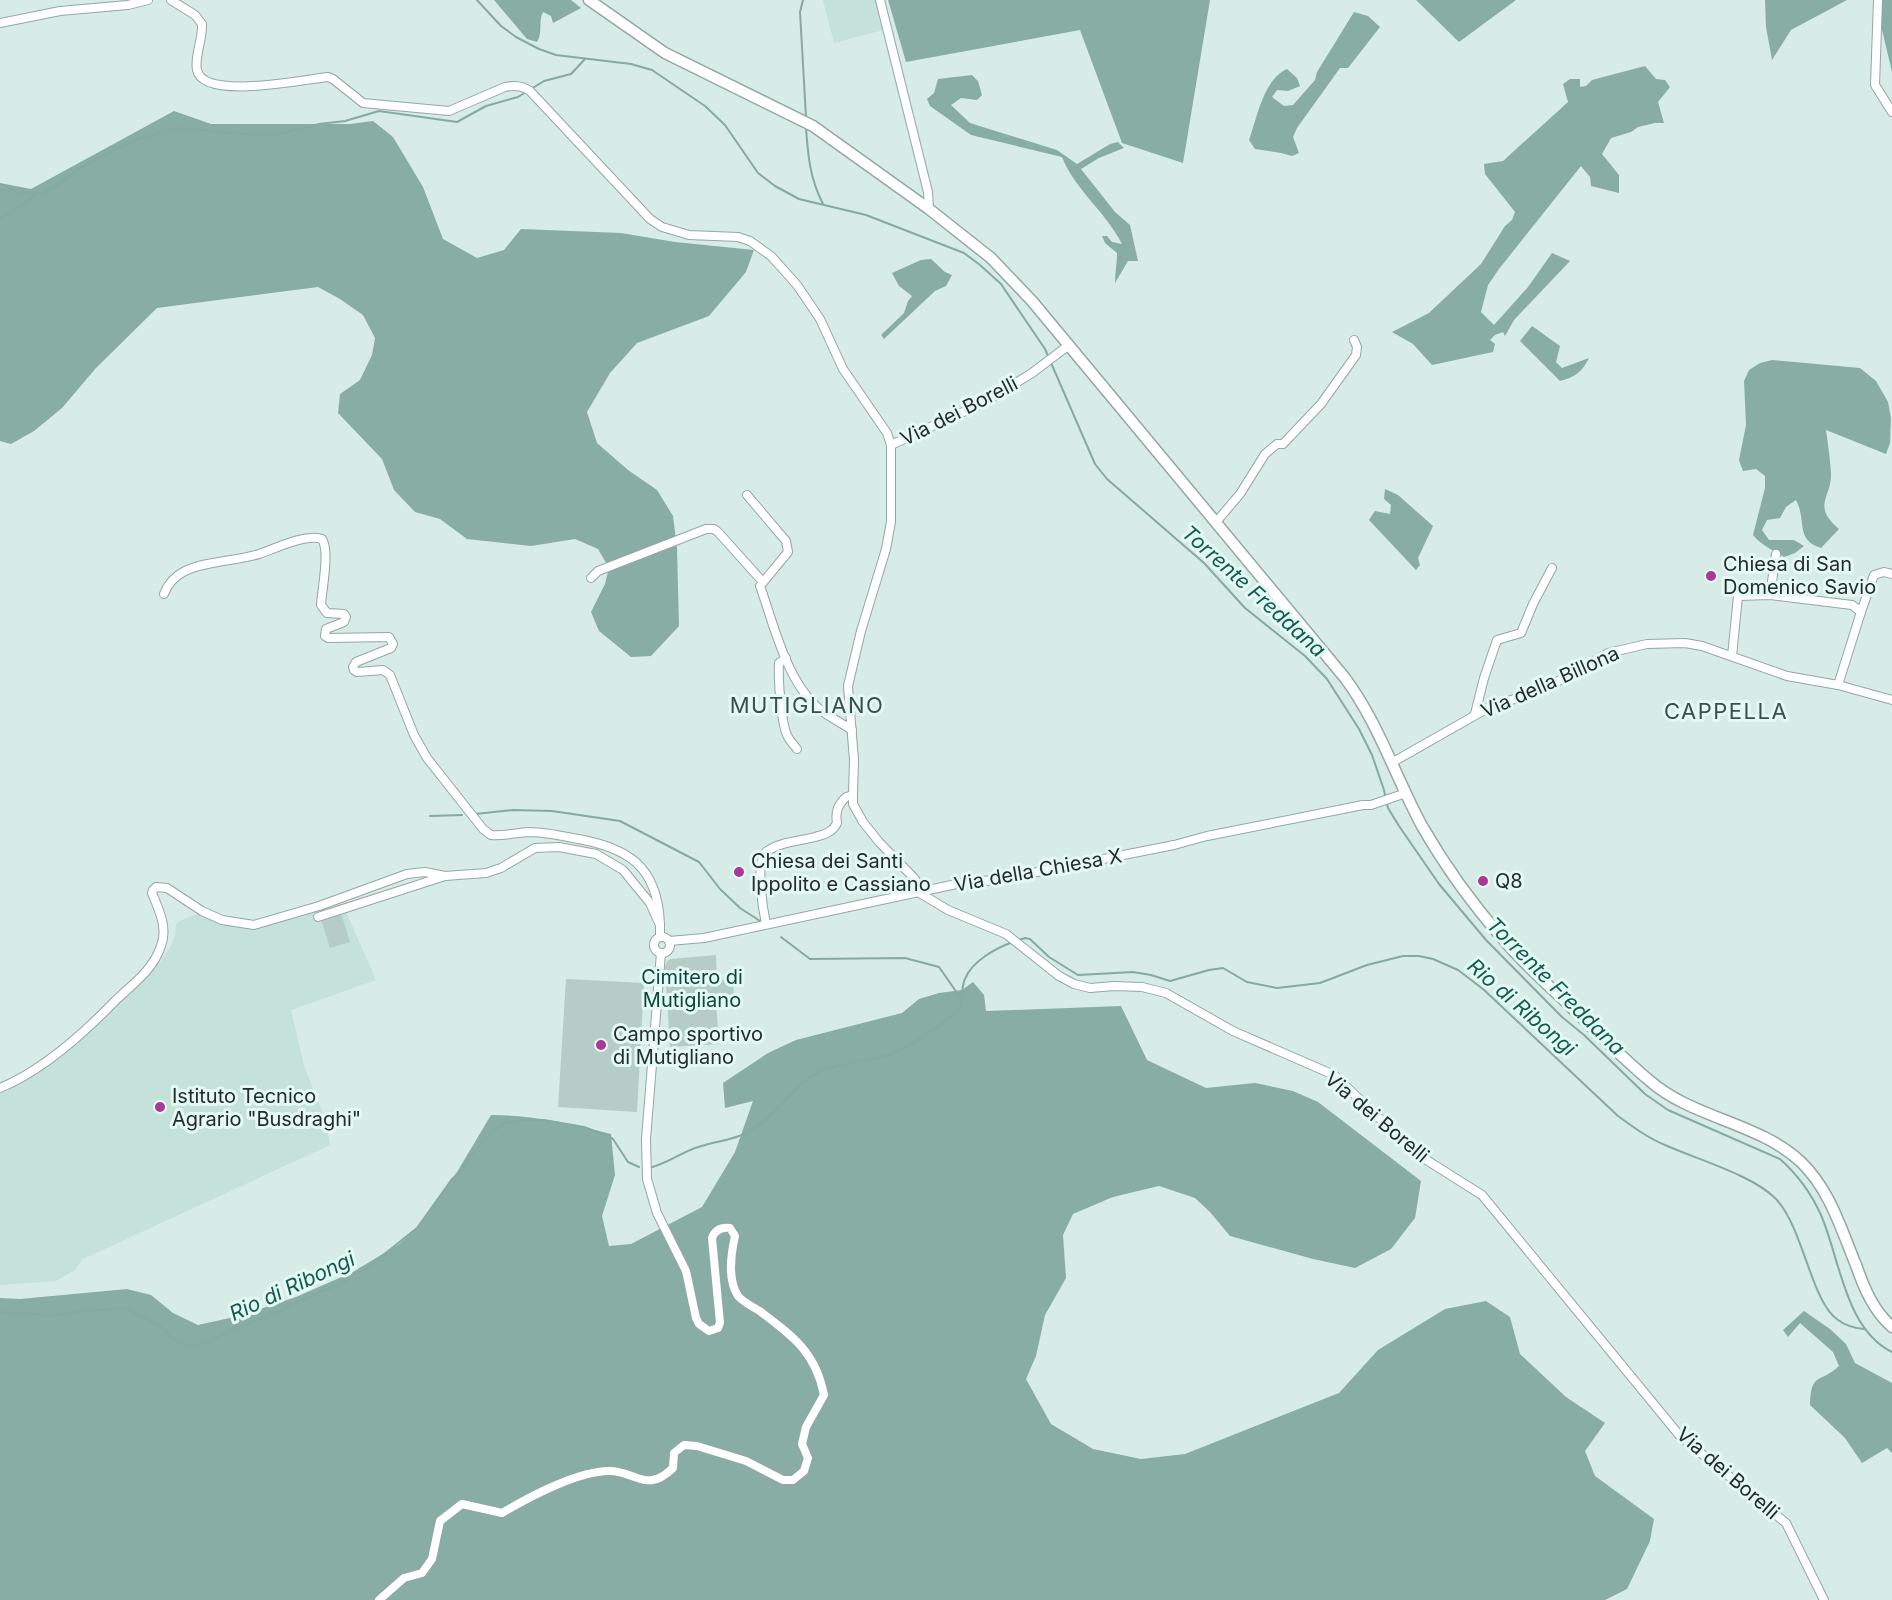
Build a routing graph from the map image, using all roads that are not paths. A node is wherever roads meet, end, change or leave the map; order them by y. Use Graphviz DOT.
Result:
graph roads {
  1 [pos="148,0"];
  2 [pos="171,0"];
  3 [pos="589,0"];
  4 [pos="880,0"];
  5 [pos="1878,0"];
  6 [pos="0,23"];
  7 [pos="1892,112"];
  8 [pos="928,209"];
  9 [pos="1354,340"];
  10 [pos="1069,345"];
  11 [pos="891,445"];
  12 [pos="747,495"];
  13 [pos="1217,521"];
  14 [pos="1776,554"];
  15 [pos="1552,568"];
  16 [pos="1892,574"];
  17 [pos="591,578"];
  18 [pos="763,582"];
  19 [pos="164,594"];
  20 [pos="1770,595"];
  21 [pos="1860,612"];
  22 [pos="1732,656"];
  23 [pos="786,658"];
  24 [pos="1838,685"];
  25 [pos="1892,700"];
  26 [pos="1474,714"];
  27 [pos="852,730"];
  28 [pos="797,749"];
  29 [pos="1393,762"];
  30 [pos="853,795"];
  31 [pos="1402,795"];
  32 [pos="445,876"];
  33 [pos="918,892"];
  34 [pos="318,917"];
  35 [pos="766,924"];
  36 [pos="660,925"];
  37 [pos="660,936"];
  38 [pos="669,941"];
  39 [pos="661,953"];
  40 [pos="0,1088"];
  41 [pos="1892,1327"];
  42 [pos="379,1600"];
  43 [pos="1824,1600"];
  1 -- 6 [label="street"];
  2 -- 11 [label="street"];
  3 -- 8 [label="main road"];
  4 -- 8 [label="street"];
  5 -- 7 [label="street"];
  8 -- 10 [label="main road"];
  9 -- 13 [label="street"];
  10 -- 11 [label="street, Via dei Borelli"];
  10 -- 13 [label="main road"];
  11 -- 27 [label="street"];
  12 -- 18 [label="street"];
  13 -- 29 [label="main road"];
  14 -- 20 [label="street"];
  15 -- 26 [label="street"];
  16 -- 21 [label="street"];
  17 -- 18 [label="street"];
  18 -- 23 [label="street"];
  19 -- 36 [label="street"];
  20 -- 21 [label="street"];
  20 -- 22 [label="street"];
  21 -- 24 [label="street"];
  22 -- 24 [label="street, Via della Billona"];
  22 -- 26 [label="street, Via della Billona"];
  23 -- 27 [label="street"];
  23 -- 28 [label="street"];
  24 -- 25 [label="street, Via della Billona"];
  26 -- 29 [label="street, Via della Billona"];
  27 -- 30 [label="street"];
  29 -- 31 [label="main road"];
  30 -- 33 [label="street"];
  30 -- 35 [label="street"];
  31 -- 33 [label="street, Via della Chiesa X"];
  31 -- 41 [label="main road"];
  32 -- 34 [label="street"];
  32 -- 36 [label="street"];
  32 -- 40 [label="street"];
  33 -- 35 [label="street, Via della Chiesa X"];
  33 -- 43 [label="street, Via dei Borelli"];
  35 -- 38 [label="street, Via della Chiesa X"];
  36 -- 37 [label="street"];
  37 -- 38 [label="street"];
  37 -- 39 [label="street"];
  38 -- 39 [label="street"];
  39 -- 42 [label="street"];
}
